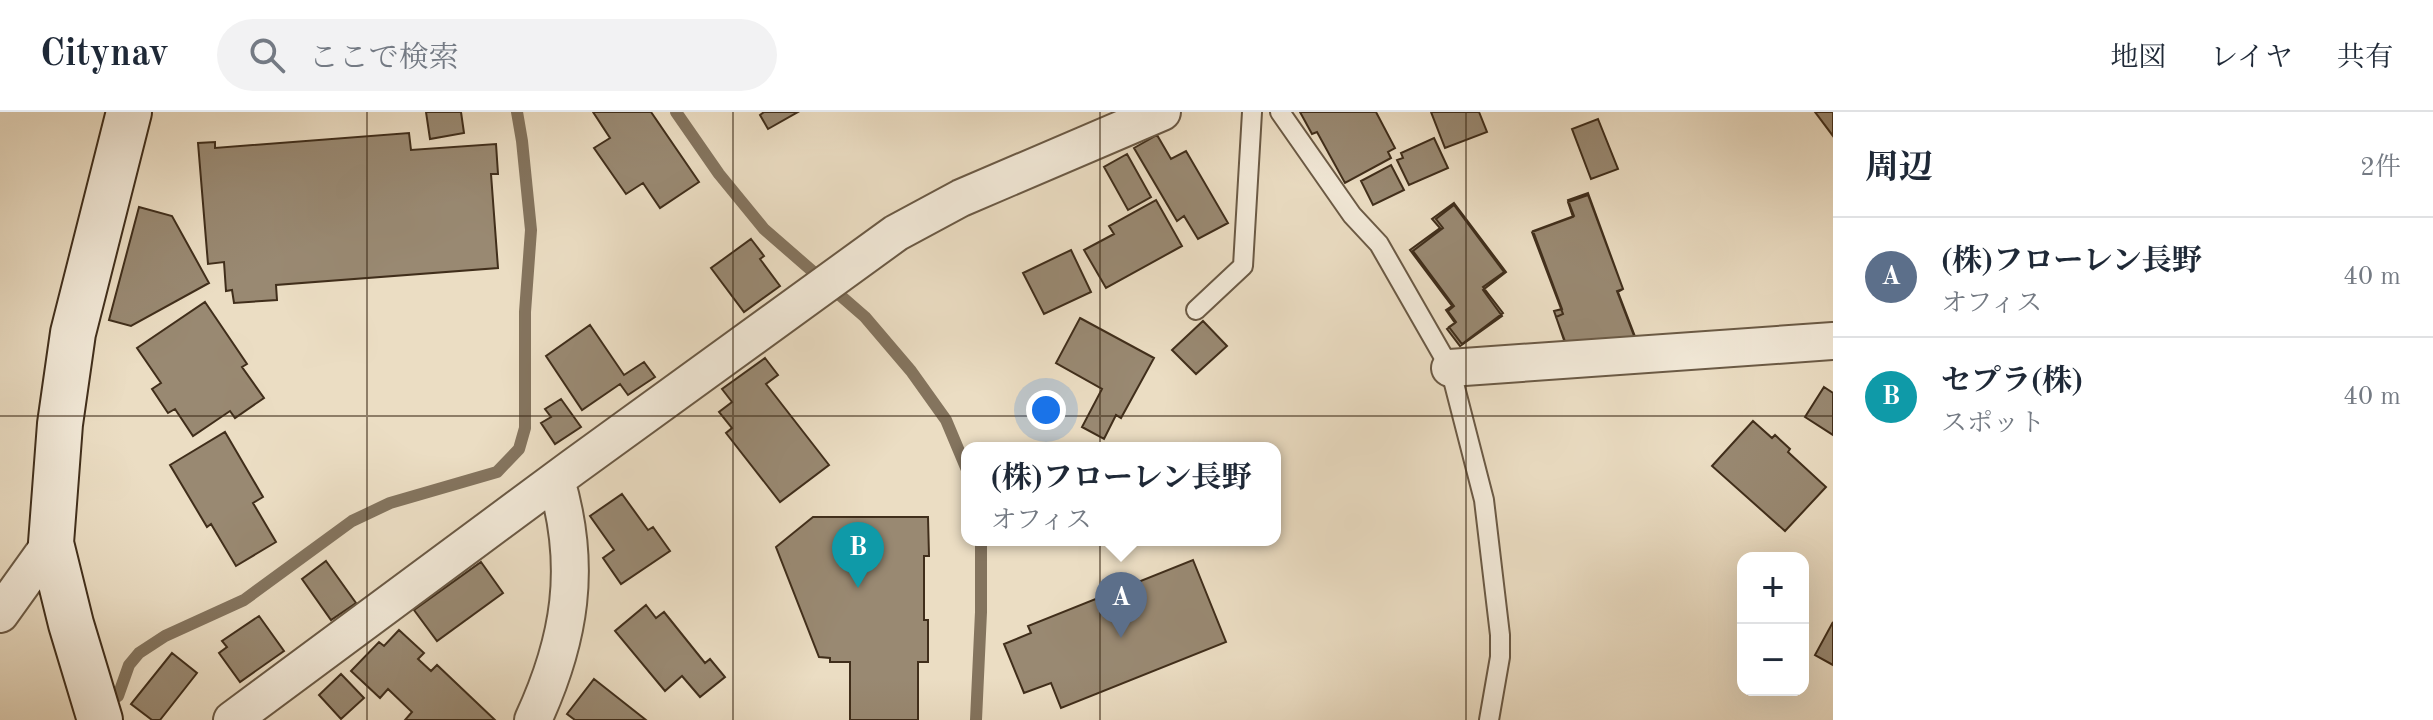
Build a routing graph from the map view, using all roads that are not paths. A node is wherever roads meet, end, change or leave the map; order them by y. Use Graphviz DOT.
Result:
graph roads {
  1 [pos="129,112"];
  2 [pos="1162,112"];
  3 [pos="1252,112"];
  4 [pos="1280,112"];
  5 [pos="1102,126"];
  6 [pos="1196,310"];
  7 [pos="1833,341"];
  8 [pos="1450,368"];
  9 [pos="556,480"];
  10 [pos="51,543"];
  11 [pos="0,614"];
  12 [pos="100,720"];
  13 [pos="232,720"];
  14 [pos="533,720"];
  15 [pos="1489,720"];
  1 -- 10 [label="street"];
  2 -- 5 [label="street"];
  3 -- 6 [label="lane"];
  4 -- 8 [label="lane"];
  5 -- 9 [label="street"];
  7 -- 8 [label="street"];
  8 -- 15 [label="lane"];
  9 -- 13 [label="street"];
  9 -- 14 [label="street"];
  10 -- 11 [label="street"];
  10 -- 12 [label="street"];
}
